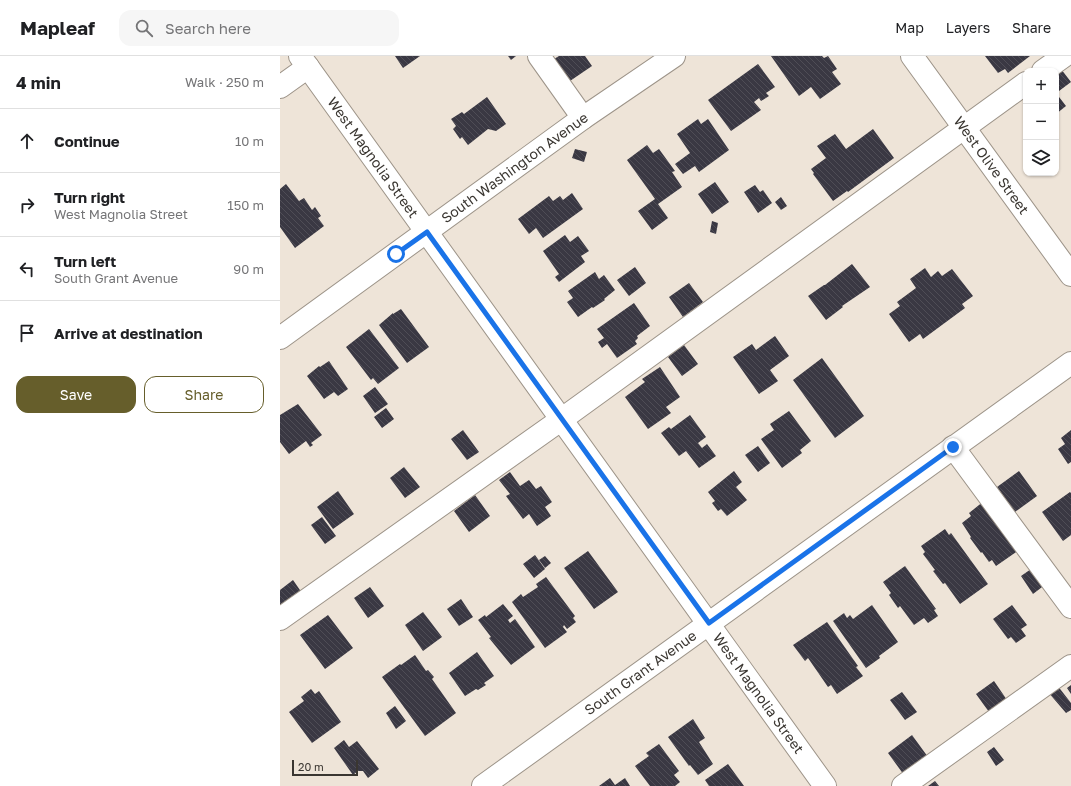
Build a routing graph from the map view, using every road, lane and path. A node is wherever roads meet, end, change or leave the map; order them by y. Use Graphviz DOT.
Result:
graph roads {
  1 [pos="539,56"];
  2 [pos="674,56"];
  3 [pos="912,56"];
  4 [pos="1064,56"];
  5 [pos="304,62"];
  6 [pos="1047,68"];
  7 [pos="1023,85"];
  8 [pos="280,87"];
  9 [pos="583,118"];
  10 [pos="964,127"];
  11 [pos="427,232"];
  12 [pos="1071,275"];
  13 [pos="280,338"];
  14 [pos="1071,363"];
  15 [pos="562,419"];
  16 [pos="953,447"];
  17 [pos="1071,607"];
  18 [pos="280,619"];
  19 [pos="709,623"];
  20 [pos="1071,666"];
  21 [pos="484,786"];
  22 [pos="825,786"];
  23 [pos="903,786"];
  1 -- 9 [label="street"];
  2 -- 9 [label="street, South Washington Avenue"];
  3 -- 10 [label="street, West Olive Street"];
  4 -- 6 [label="street"];
  5 -- 8 [label="street"];
  5 -- 11 [label="street, West Magnolia Street"];
  7 -- 10 [label="street"];
  9 -- 11 [label="street, South Washington Avenue"];
  10 -- 12 [label="street, West Olive Street"];
  10 -- 15 [label="street"];
  11 -- 13 [label="street, South Washington Avenue"];
  11 -- 15 [label="street, West Magnolia Street"];
  14 -- 16 [label="street, South Grant Avenue"];
  15 -- 18 [label="street"];
  15 -- 19 [label="street, West Magnolia Street"];
  16 -- 17 [label="street"];
  16 -- 19 [label="street, South Grant Avenue"];
  19 -- 21 [label="street, South Grant Avenue"];
  19 -- 22 [label="street, West Magnolia Street"];
  20 -- 23 [label="street"];
}
